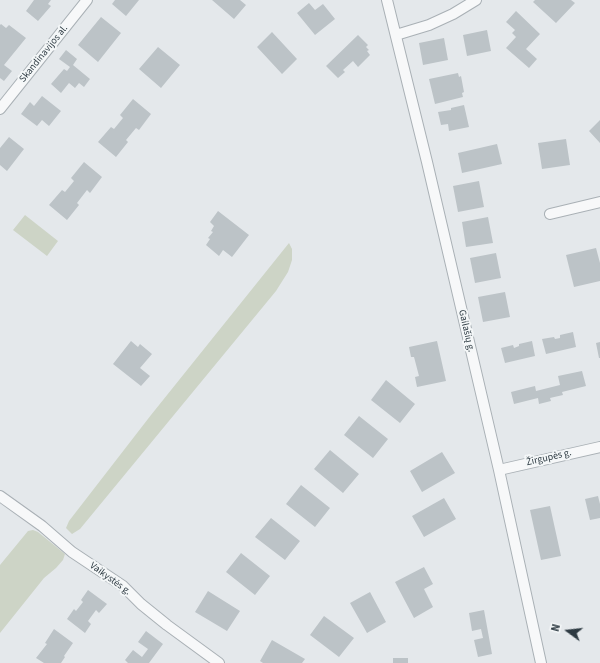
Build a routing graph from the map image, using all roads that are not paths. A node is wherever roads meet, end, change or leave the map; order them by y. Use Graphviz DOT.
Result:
graph roads {
  1 [pos="87,0"];
  2 [pos="387,0"];
  3 [pos="476,0"];
  4 [pos="396,35"];
  5 [pos="0,109"];
  6 [pos="600,202"];
  7 [pos="550,214"];
  8 [pos="600,447"];
  9 [pos="499,470"];
  10 [pos="0,496"];
  11 [pos="219,663"];
  12 [pos="541,663"];
  1 -- 5 [label="street, Skandinavijos al."];
  2 -- 4 [label="street, Gailašių g."];
  3 -- 4 [label="street"];
  4 -- 9 [label="street, Gailašių g."];
  6 -- 7 [label="street"];
  8 -- 9 [label="street, Žirgupės g."];
  9 -- 12 [label="street, Gailašių g."];
  10 -- 11 [label="street, Vaikystės g."];
}
